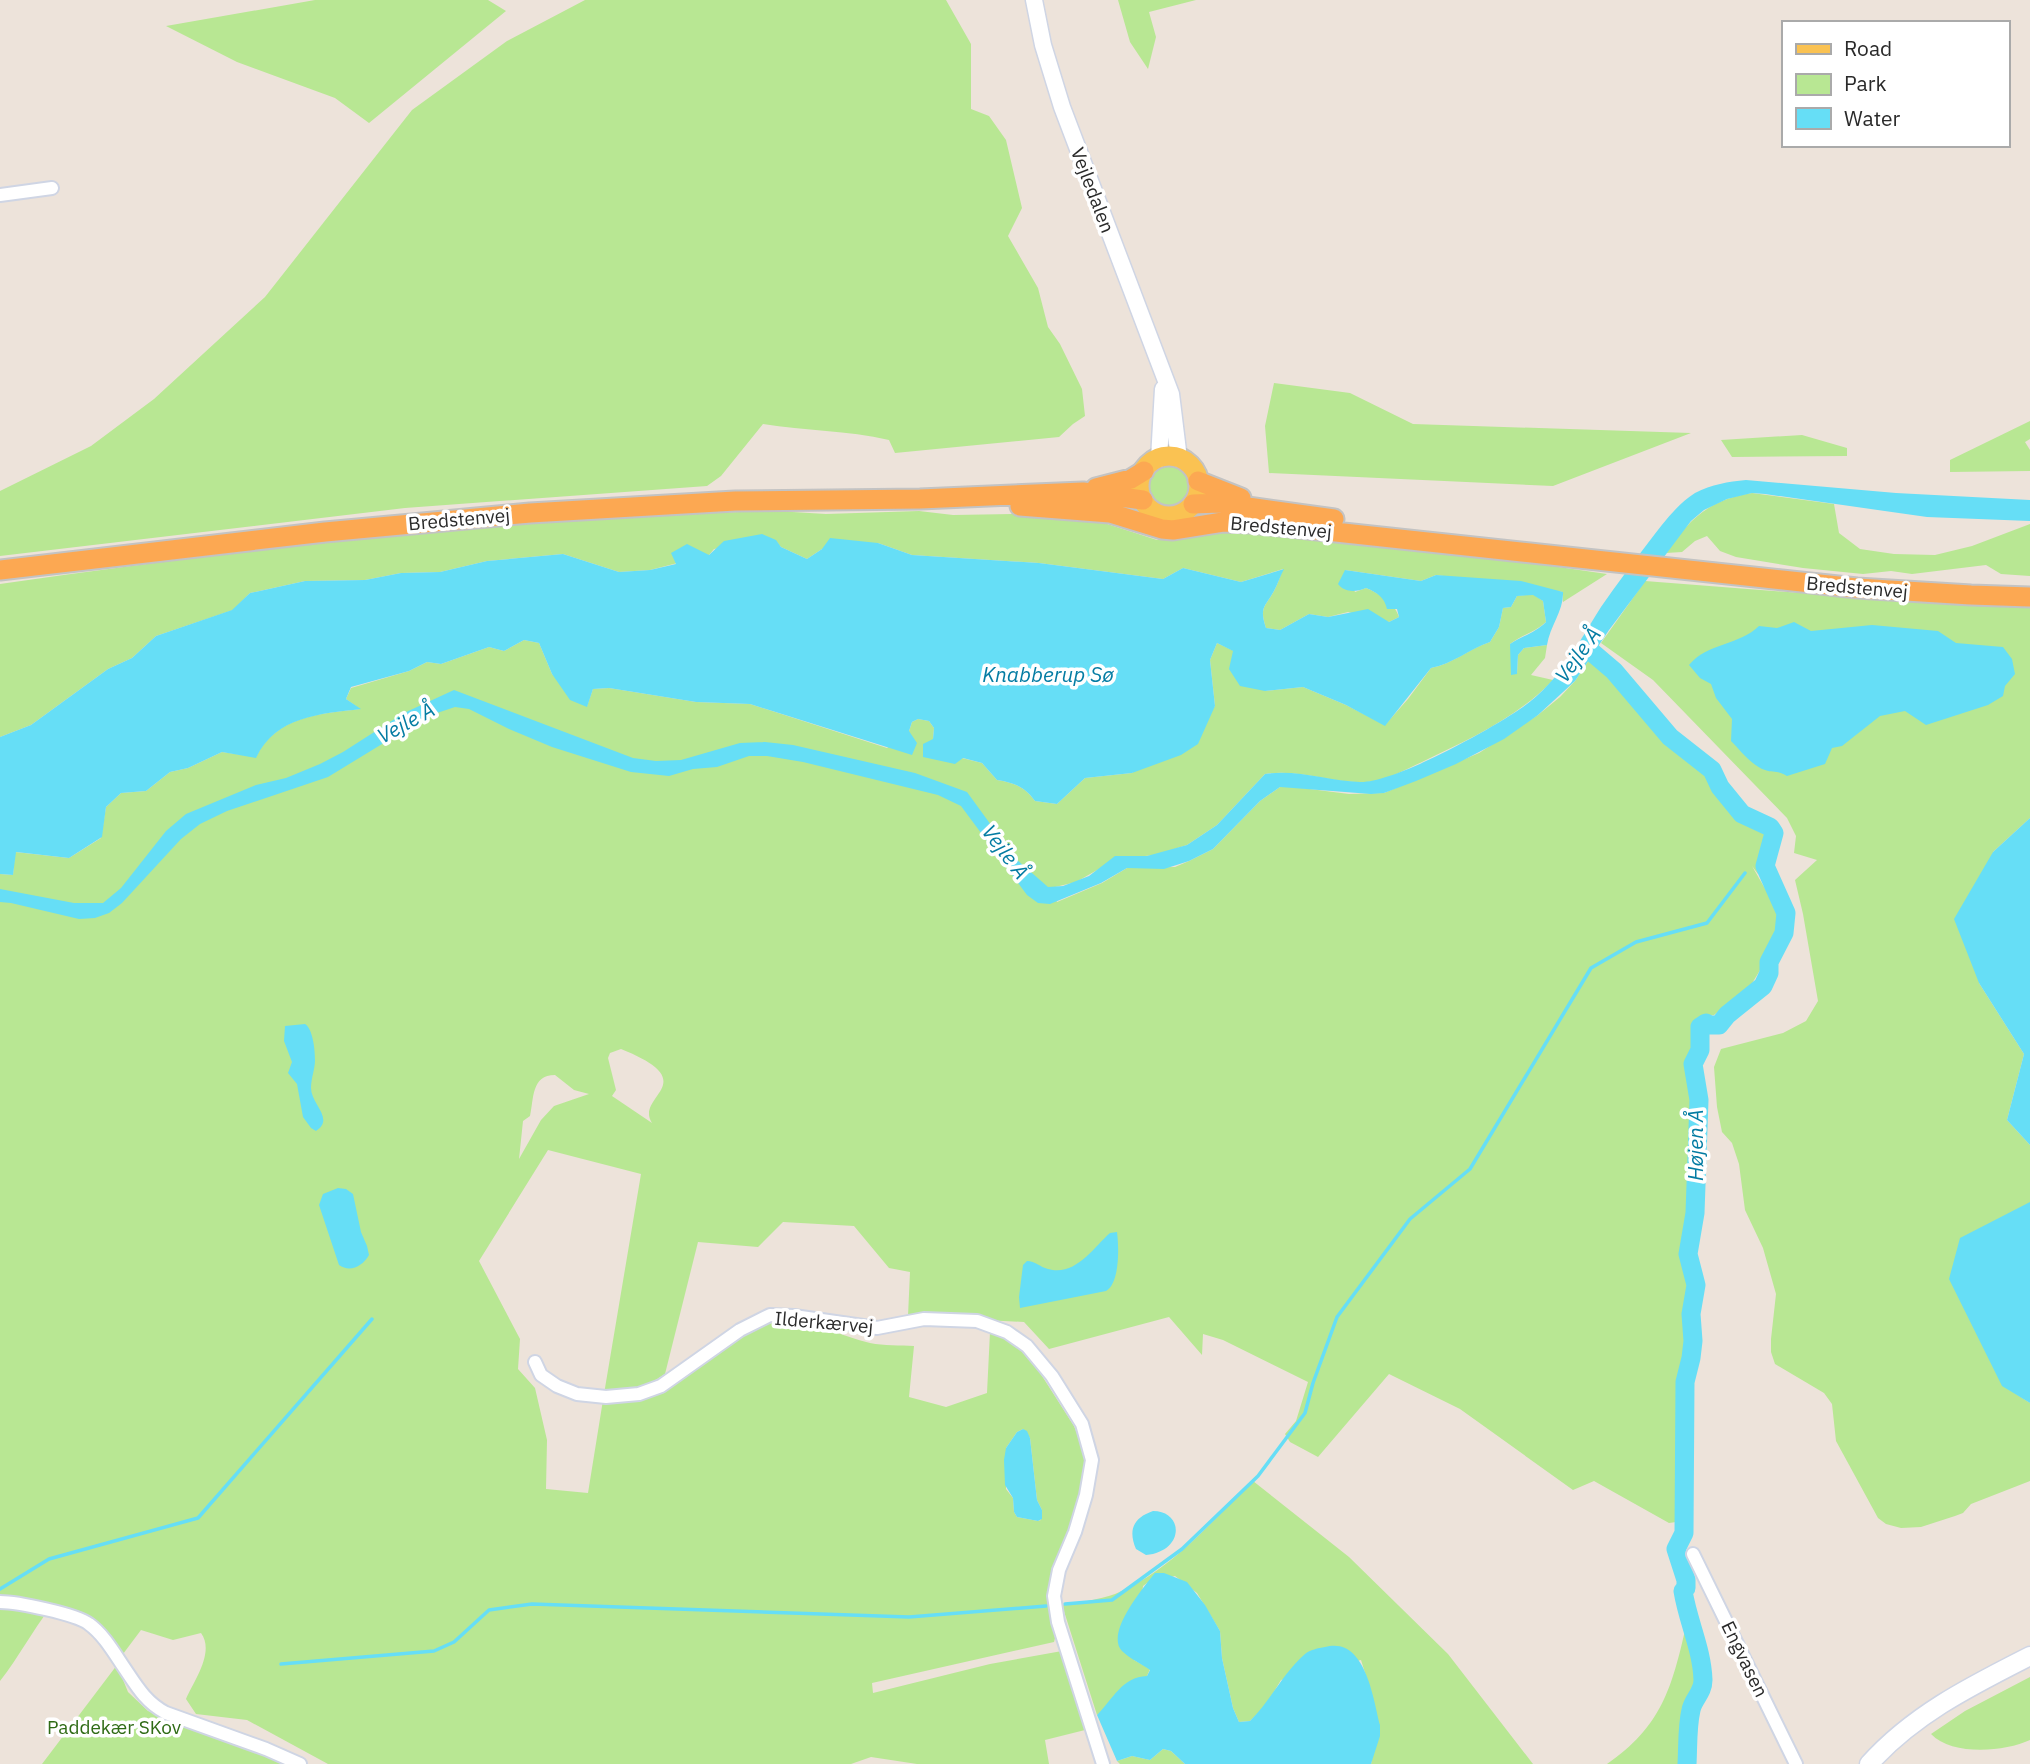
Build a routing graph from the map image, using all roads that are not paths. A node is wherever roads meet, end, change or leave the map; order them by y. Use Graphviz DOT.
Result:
graph roads {
  1 [pos="1034,0"];
  2 [pos="52,188"];
  3 [pos="0,195"];
  4 [pos="1161,463"];
  5 [pos="1198,481"];
  6 [pos="1083,492"];
  7 [pos="920,499"];
  8 [pos="1143,500"];
  9 [pos="1193,504"];
  10 [pos="1268,508"];
  11 [pos="1602,560"];
  12 [pos="0,570"];
  13 [pos="2030,597"];
  14 [pos="535,1362"];
  15 [pos="1693,1554"];
  16 [pos="0,1602"];
  17 [pos="2030,1656"];
  18 [pos="300,1764"];
  19 [pos="1103,1764"];
  20 [pos="1796,1764"];
  21 [pos="1869,1764"];
  1 -- 4 [label="street, Vejledalen"];
  2 -- 3 [label="street"];
  4 -- 5 [label="main road"];
  4 -- 6 [label="highway, Bredstenvej"];
  4 -- 8 [label="main road"];
  5 -- 9 [label="main road"];
  5 -- 10 [label="highway, Bredstenvej"];
  6 -- 7 [label="highway, Bredstenvej"];
  6 -- 8 [label="highway, Bredstenvej"];
  7 -- 11 [label="highway, Bredstenvej"];
  7 -- 12 [label="highway, Bredstenvej"];
  8 -- 9 [label="main road"];
  9 -- 10 [label="highway, Bredstenvej"];
  10 -- 11 [label="highway, Bredstenvej"];
  11 -- 13 [label="highway, Bredstenvej"];
  14 -- 19 [label="street, Ilderkærvej"];
  15 -- 20 [label="street, Engvasen"];
  16 -- 18 [label="street"];
  17 -- 21 [label="main road"];
}
